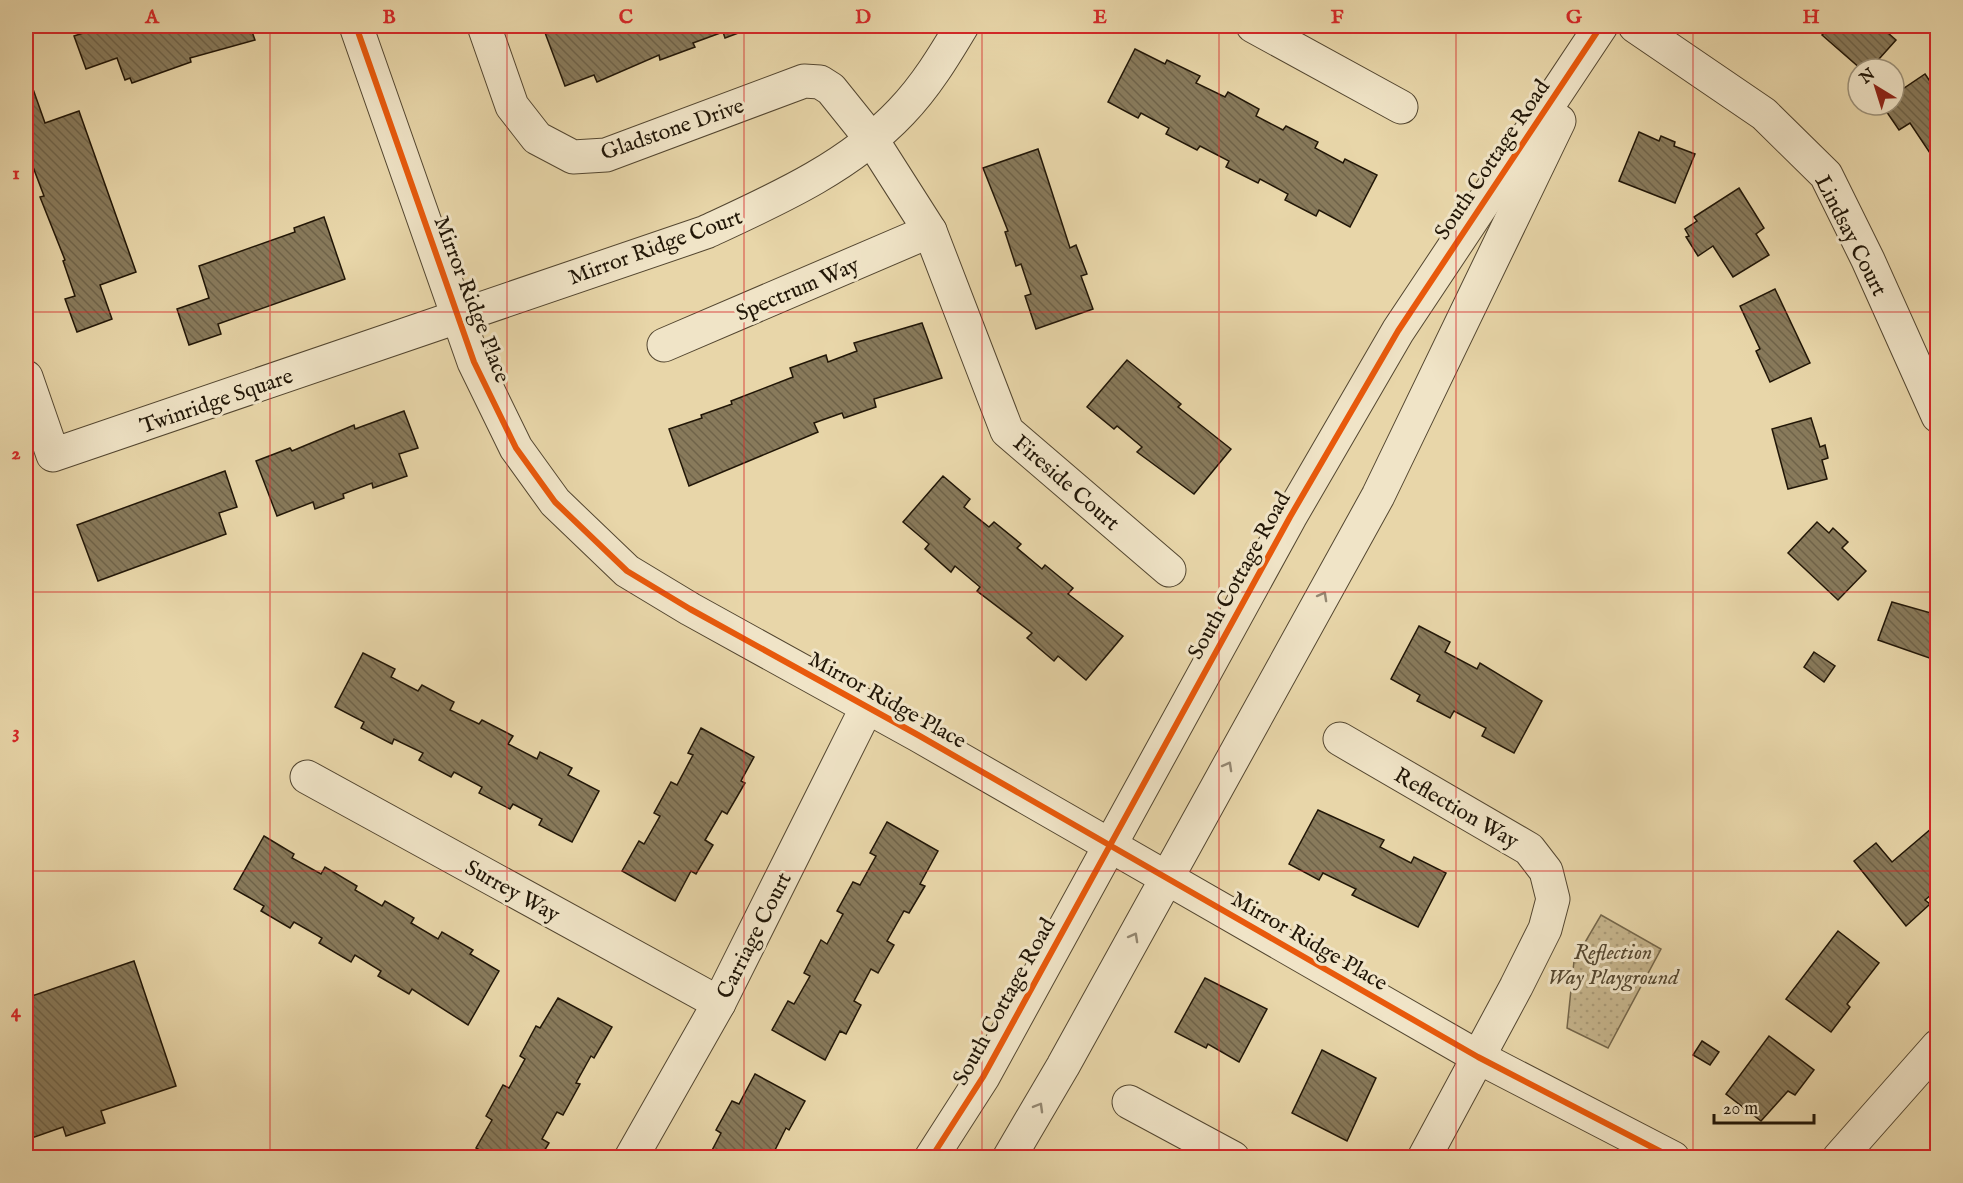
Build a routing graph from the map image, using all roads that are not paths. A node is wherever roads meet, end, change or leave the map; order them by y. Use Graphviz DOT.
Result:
graph roads {
  1 [pos="356,26"];
  2 [pos="484,26"];
  3 [pos="962,26"];
  4 [pos="1253,26"];
  5 [pos="1603,26"];
  6 [pos="1635,26"];
  7 [pos="1401,107"];
  8 [pos="872,140"];
  9 [pos="930,231"];
  10 [pos="457,316"];
  11 [pos="664,345"];
  12 [pos="26,377"];
  13 [pos="1938,416"];
  14 [pos="1169,570"];
  15 [pos="867,707"];
  16 [pos="1340,739"];
  17 [pos="307,777"];
  18 [pos="1110,846"];
  19 [pos="1166,879"];
  20 [pos="719,1003"];
  21 [pos="1938,1046"];
  22 [pos="1478,1057"];
  23 [pos="1129,1102"];
  24 [pos="631,1158"];
  25 [pos="931,1158"];
  26 [pos="1009,1158"];
  27 [pos="1233,1158"];
  28 [pos="1424,1158"];
  29 [pos="1673,1158"];
  30 [pos="1839,1158"];
  1 -- 10 [label="street, Mirror Ridge Place"];
  2 -- 8 [label="street, Gladstone Drive"];
  3 -- 8 [label="street, Mirror Ridge Court"];
  4 -- 7 [label="street"];
  5 -- 18 [label="street, South Cottage Road"];
  19 -- 5 [label="street, South Cottage Road, one-way"];
  6 -- 13 [label="street, Lindsay Court"];
  8 -- 9 [label="street"];
  8 -- 10 [label="street, Mirror Ridge Court"];
  9 -- 11 [label="street, Spectrum Way"];
  9 -- 14 [label="street, Fireside Court"];
  10 -- 12 [label="street, Twinridge Square"];
  10 -- 15 [label="street, Mirror Ridge Place"];
  15 -- 18 [label="street, Mirror Ridge Place"];
  15 -- 20 [label="street, Carriage Court"];
  16 -- 22 [label="street, Reflection Way"];
  17 -- 20 [label="street, Surrey Way"];
  18 -- 19 [label="street, Mirror Ridge Place"];
  18 -- 25 [label="street, South Cottage Road"];
  19 -- 22 [label="street, Mirror Ridge Place"];
  26 -- 19 [label="street, South Cottage Road, one-way"];
  20 -- 24 [label="street, Carriage Court"];
  21 -- 30 [label="street"];
  22 -- 28 [label="street, Reflection Way"];
  22 -- 29 [label="street, Mirror Ridge Place"];
  23 -- 27 [label="street"];
}
